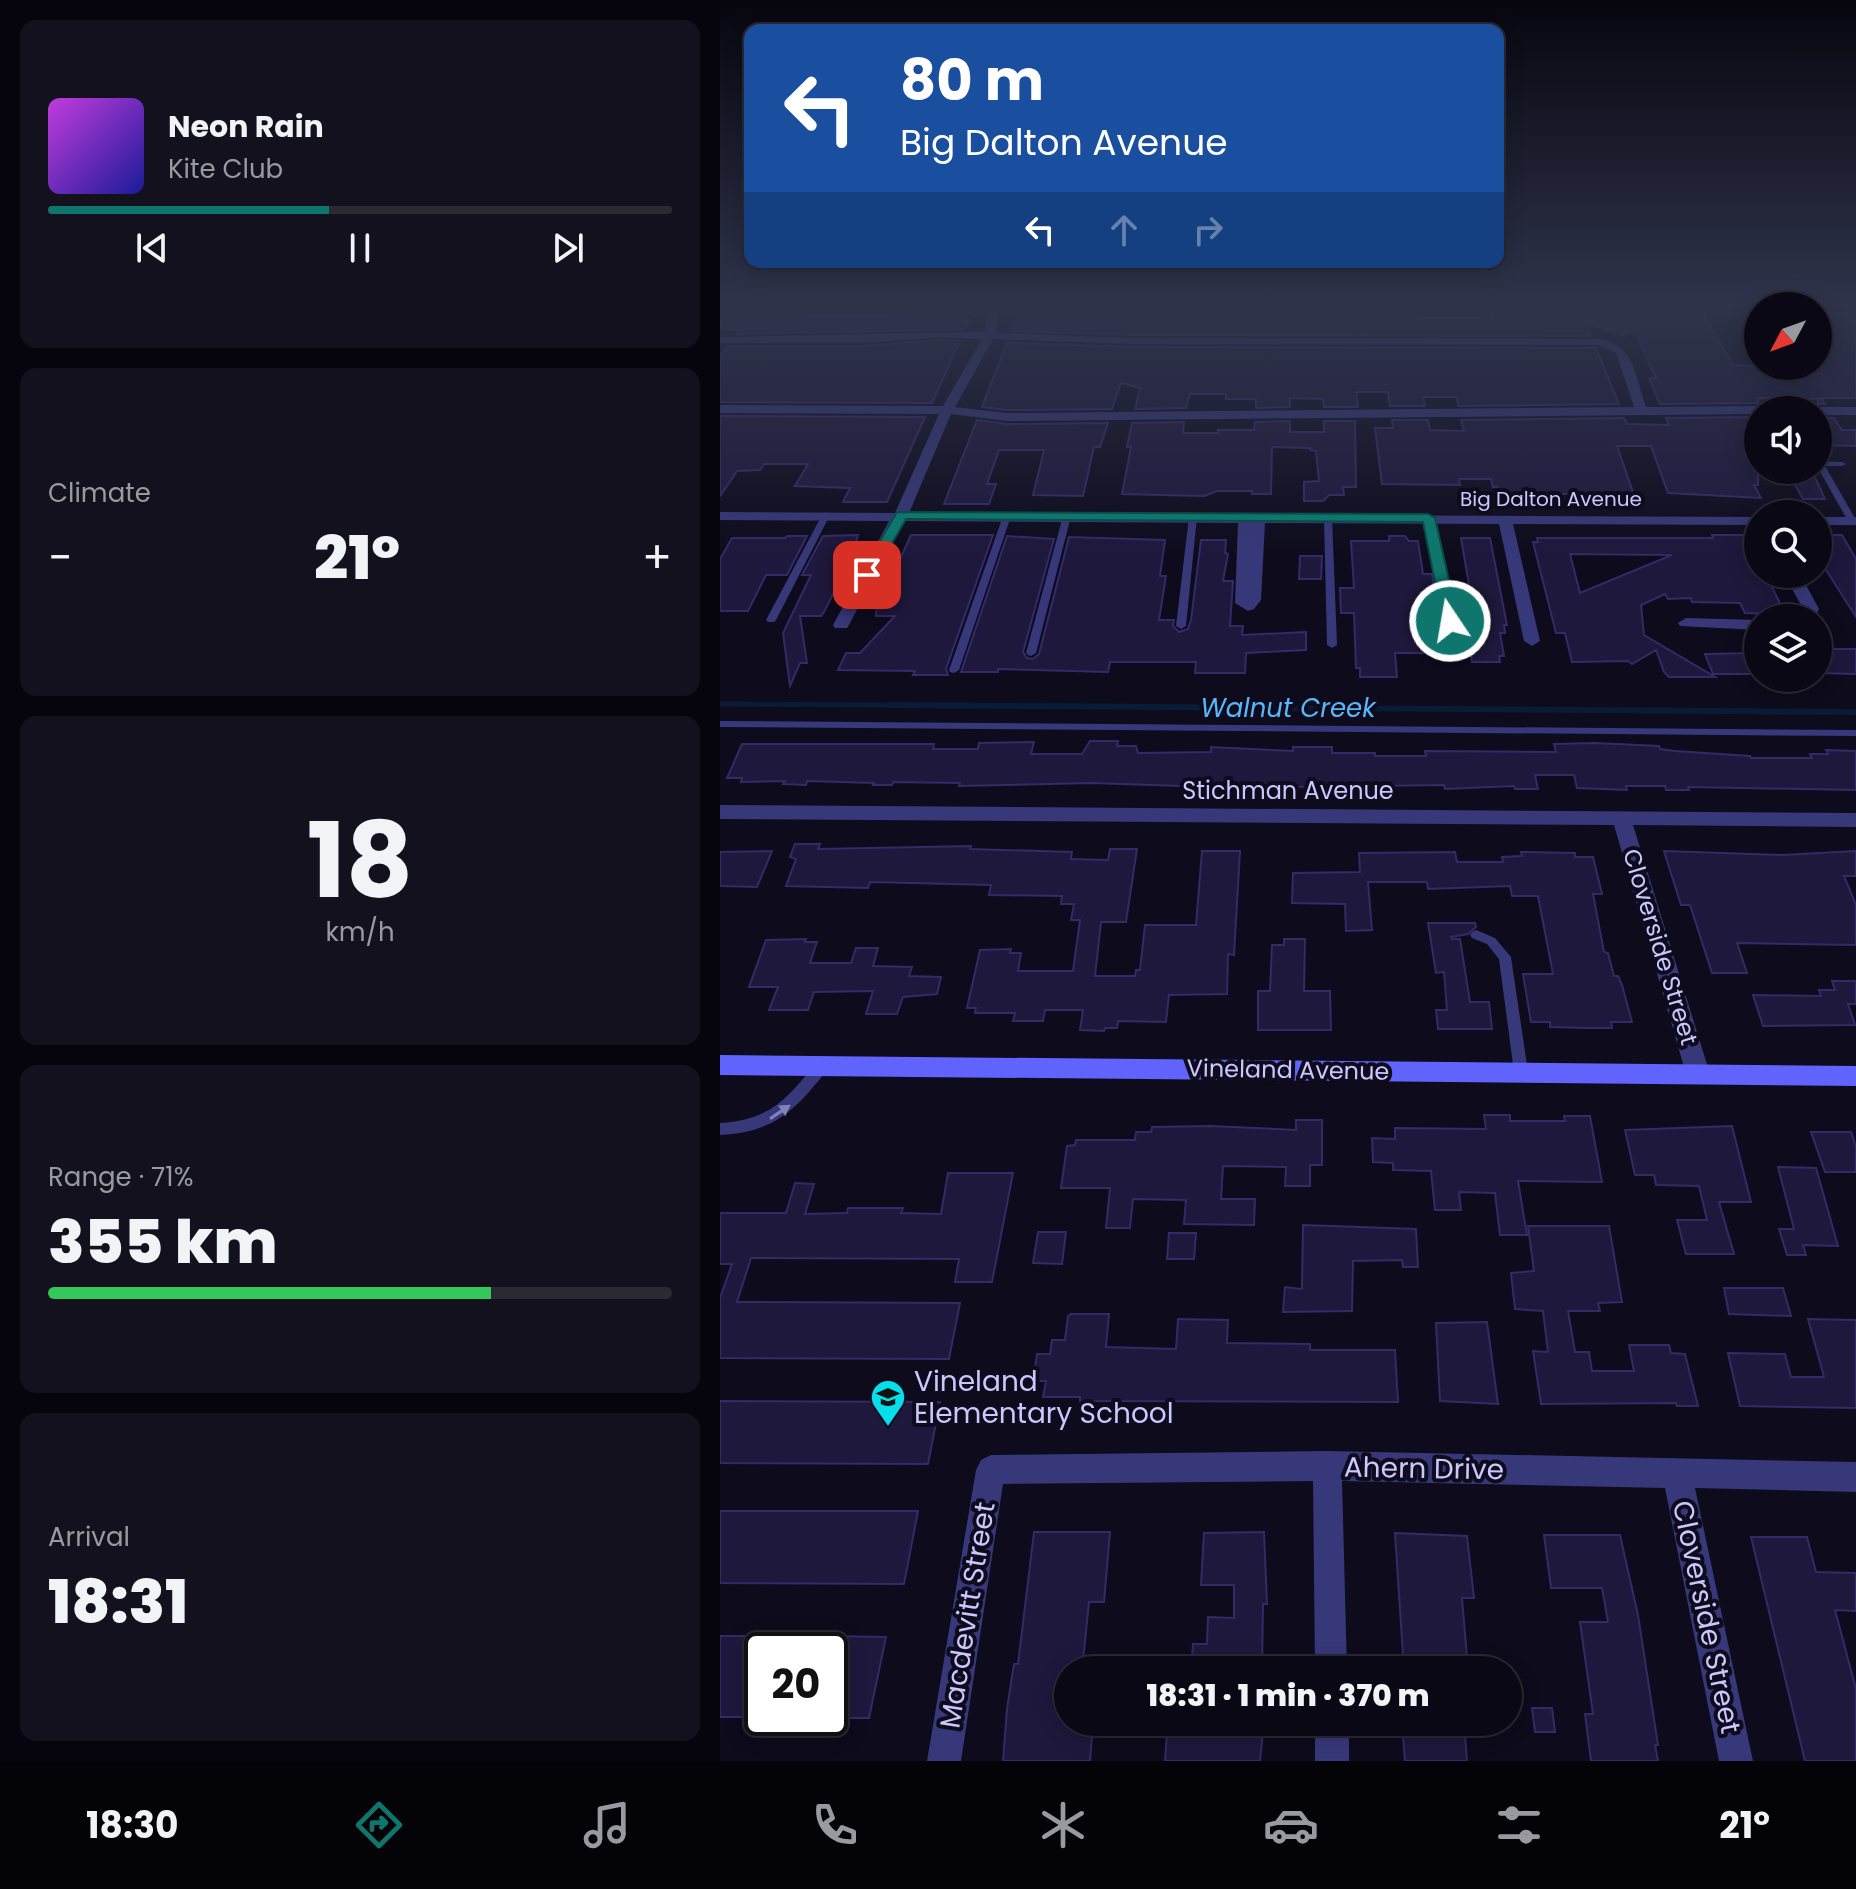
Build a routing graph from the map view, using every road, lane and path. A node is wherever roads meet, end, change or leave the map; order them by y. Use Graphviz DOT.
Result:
graph roads {
  1 [pos="958,390"];
  2 [pos="1634,390"];
  3 [pos="720,409"];
  4 [pos="947,410"];
  5 [pos="1641,410"];
  6 [pos="1744,410"];
  7 [pos="1832,411"];
  8 [pos="1856,411"];
  9 [pos="1842,464"];
  10 [pos="826,515"];
  11 [pos="901,515"];
  12 [pos="720,516"];
  13 [pos="1007,516"];
  14 [pos="1067,516"];
  15 [pos="1193,517"];
  16 [pos="1328,518"];
  17 [pos="1428,518"];
  18 [pos="1505,519"];
  19 [pos="1744,521"];
  20 [pos="1832,521"];
  21 [pos="1854,521"];
  22 [pos="771,620"];
  23 [pos="1686,623"];
  24 [pos="841,625"];
  25 [pos="1744,625"];
  26 [pos="1181,626"];
  27 [pos="1532,641"];
  28 [pos="1332,645"];
  29 [pos="1456,647"];
  30 [pos="1031,653"];
  31 [pos="954,670"];
  32 [pos="720,724"];
  33 [pos="1856,733"];
  34 [pos="720,812"];
  35 [pos="1622,820"];
  36 [pos="1856,820"];
  37 [pos="1476,935"];
  38 [pos="720,1065"];
  39 [pos="822,1066"];
  40 [pos="1521,1072"];
  41 [pos="1698,1074"];
  42 [pos="1856,1076"];
  43 [pos="720,1129"];
  44 [pos="1327,1466"];
  45 [pos="991,1470"];
  46 [pos="1677,1472"];
  47 [pos="1856,1477"];
  48 [pos="1331,1656"];
  49 [pos="1332,1736"];
  50 [pos="944,1761"];
  51 [pos="1332,1761"];
  52 [pos="1736,1761"];
  1 -- 4 [label="street"];
  2 -- 5 [label="street"];
  3 -- 4 [label="street"];
  4 -- 5 [label="street"];
  4 -- 11 [label="street"];
  5 -- 6 [label="street"];
  7 -- 8 [label="street"];
  9 -- 21 [label="lane"];
  10 -- 11 [label="street, Big Dalton Avenue"];
  10 -- 12 [label="street, Big Dalton Avenue"];
  10 -- 22 [label="lane"];
  11 -- 13 [label="street, Big Dalton Avenue"];
  11 -- 24 [label="street"];
  13 -- 14 [label="street, Big Dalton Avenue"];
  13 -- 31 [label="lane"];
  14 -- 15 [label="street, Big Dalton Avenue"];
  14 -- 30 [label="lane"];
  15 -- 16 [label="street, Big Dalton Avenue"];
  15 -- 26 [label="lane"];
  16 -- 17 [label="street, Big Dalton Avenue"];
  16 -- 28 [label="lane"];
  17 -- 18 [label="street, Big Dalton Avenue"];
  17 -- 29 [label="lane"];
  18 -- 19 [label="street, Big Dalton Avenue"];
  18 -- 27 [label="street"];
  20 -- 21 [label="street"];
  23 -- 25 [label="street"];
  32 -- 33 [label="lane"];
  34 -- 35 [label="street, Stichman Avenue"];
  35 -- 36 [label="street, Stichman Avenue"];
  35 -- 41 [label="street, Cloverside Street"];
  37 -- 40 [label="lane"];
  38 -- 39 [label="street, Vineland Avenue"];
  39 -- 40 [label="street, Vineland Avenue"];
  43 -- 39 [label="lane, one-way"];
  40 -- 41 [label="street, Vineland Avenue"];
  41 -- 42 [label="street, Vineland Avenue"];
  44 -- 45 [label="street, Ahern Drive"];
  44 -- 46 [label="street, Ahern Drive"];
  44 -- 48 [label="street"];
  45 -- 50 [label="street, Macdevitt Street"];
  46 -- 47 [label="street, Ahern Drive"];
  46 -- 52 [label="street, Cloverside Street"];
  49 -- 51 [label="street"];
}
